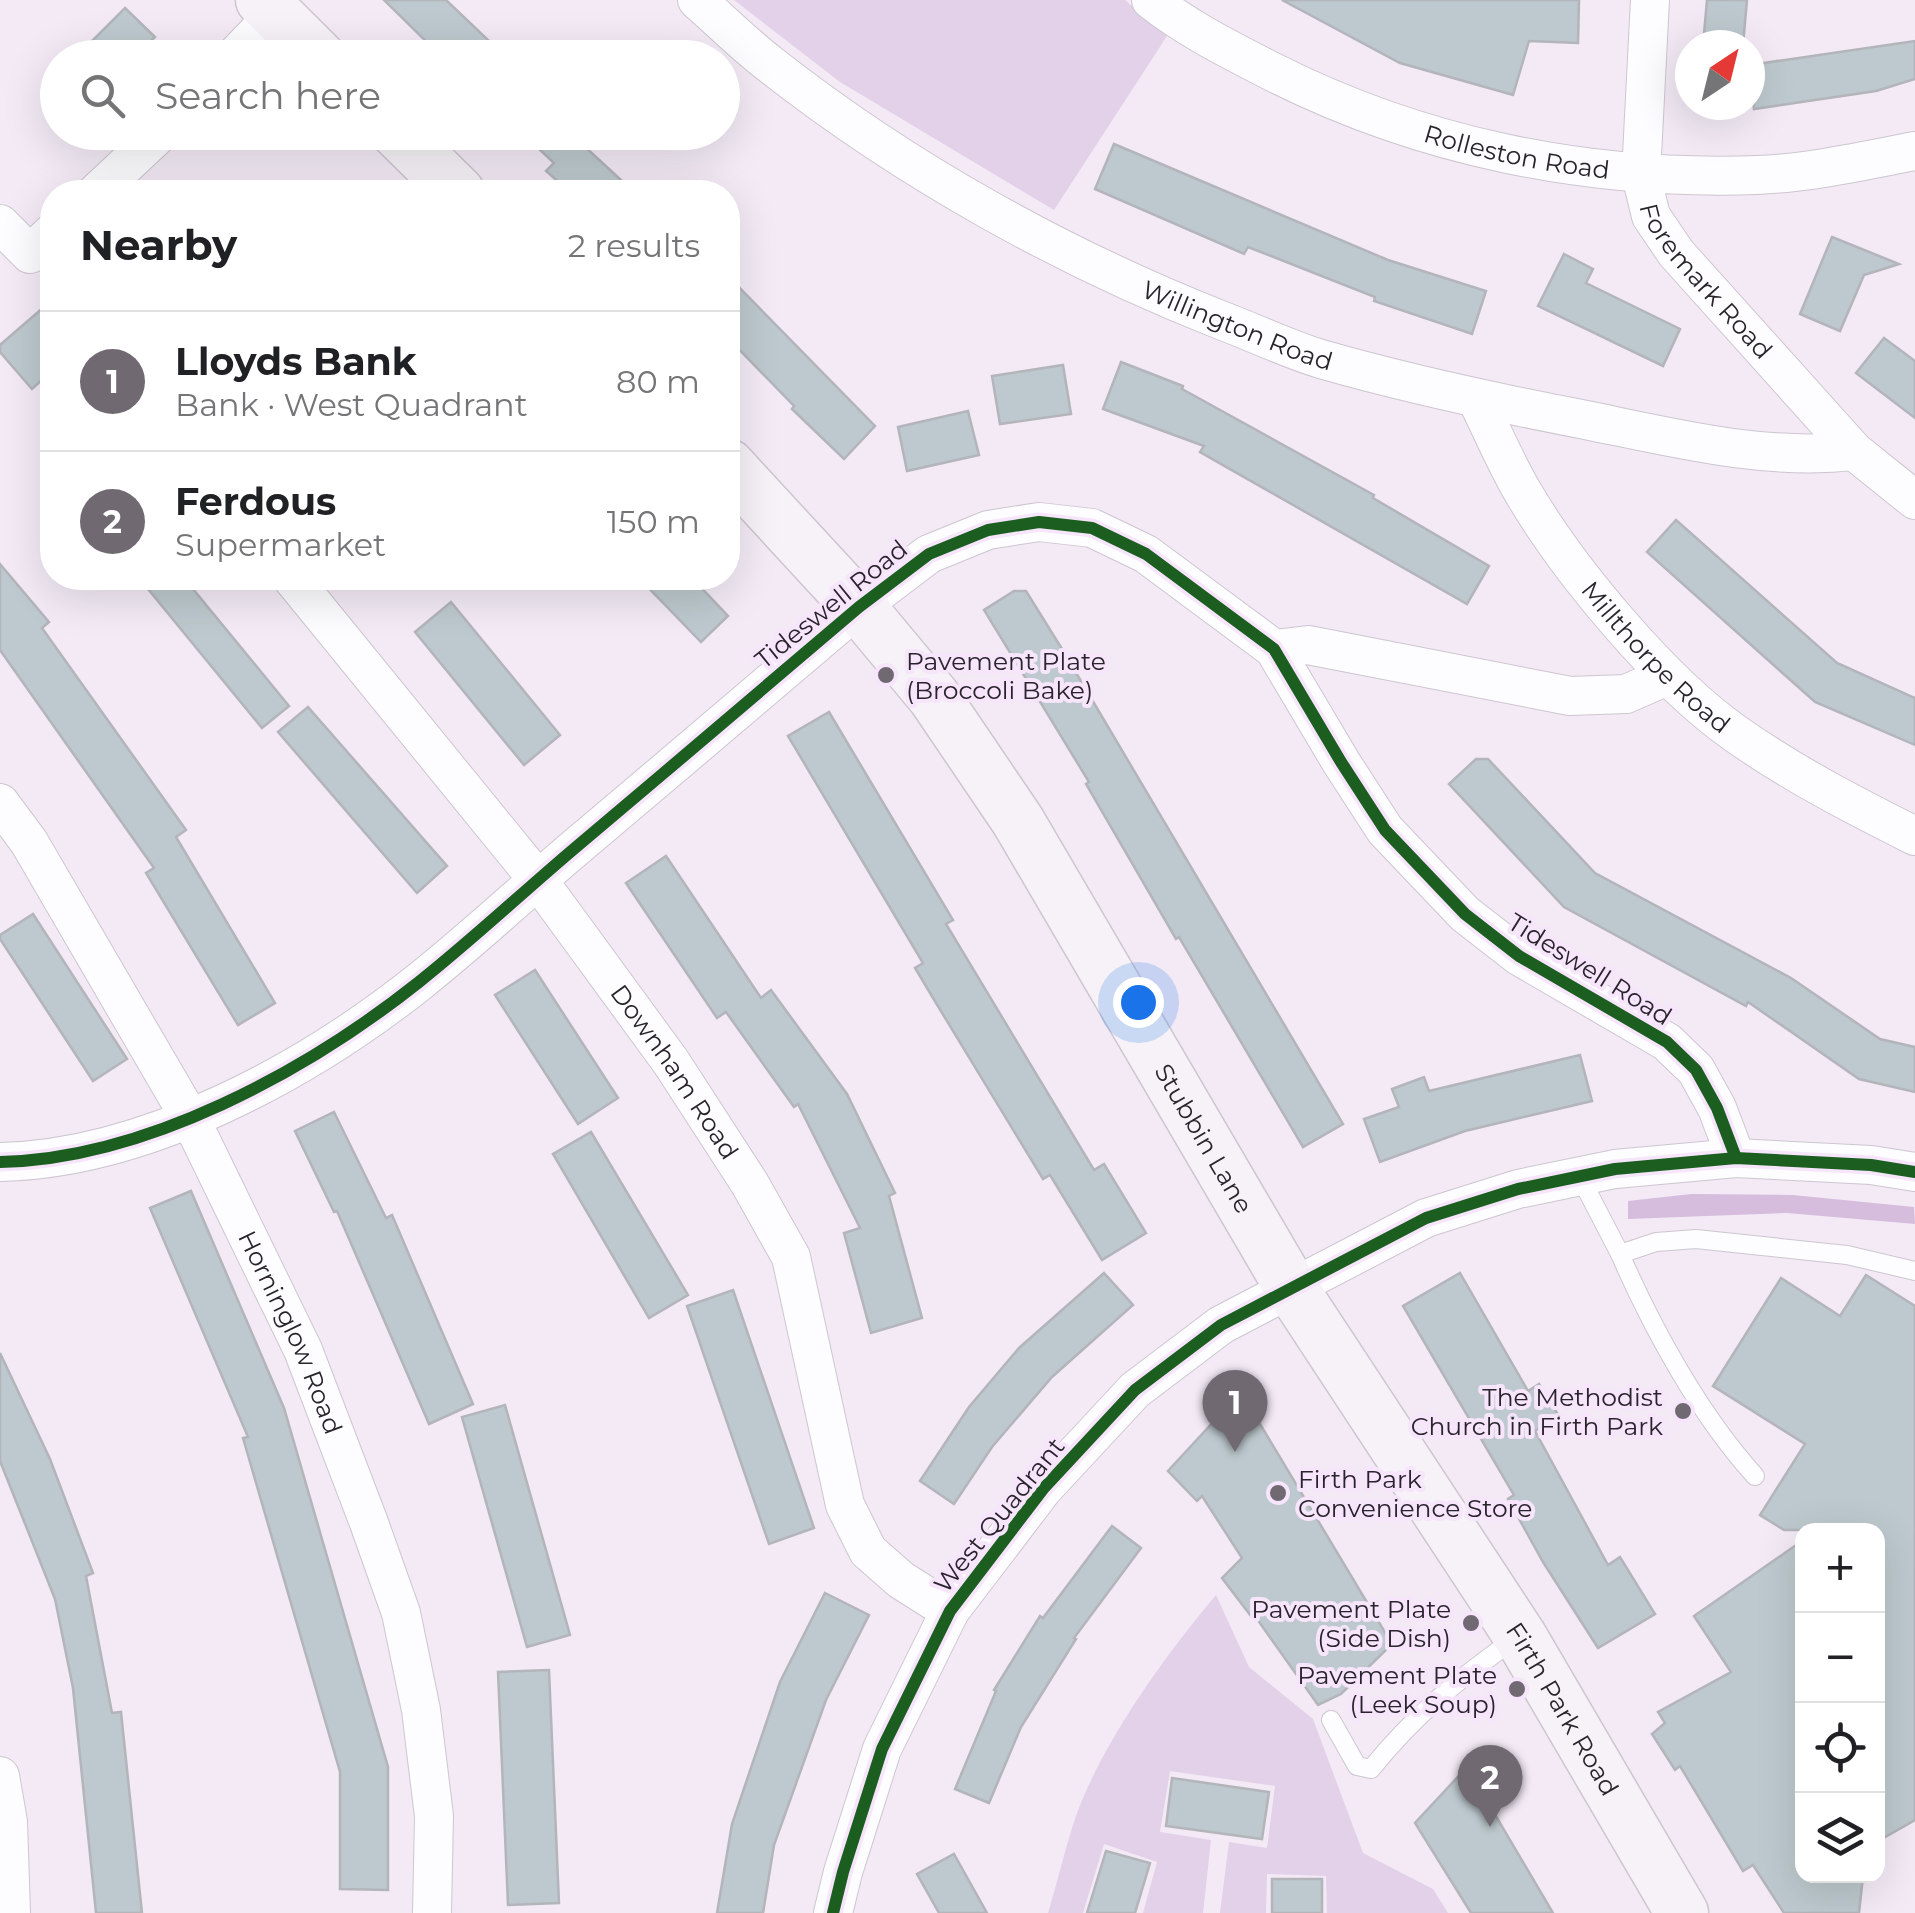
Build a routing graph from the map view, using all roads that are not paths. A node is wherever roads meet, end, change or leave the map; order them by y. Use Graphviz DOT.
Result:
graph roads {
  1 [pos="697,0"];
  2 [pos="1151,0"];
  3 [pos="1650,0"];
  4 [pos="269,7"];
  5 [pos="246,40"];
  6 [pos="302,40"];
  7 [pos="142,150"];
  8 [pos="415,150"];
  9 [pos="1915,151"];
  10 [pos="1641,174"];
  11 [pos="110,180"];
  12 [pos="446,180"];
  13 [pos="0,224"];
  14 [pos="40,253"];
  15 [pos="1476,398"];
  16 [pos="1854,450"];
  17 [pos="740,478"];
  18 [pos="1915,500"];
  19 [pos="302,590"];
  20 [pos="859,607"];
  21 [pos="1274,649"];
  22 [pos="1668,676"];
  23 [pos="0,803"];
  24 [pos="1915,836"];
  25 [pos="14,842"];
  26 [pos="538,880"];
  27 [pos="190,1120"];
  28 [pos="1736,1158"];
  29 [pos="0,1162"];
  30 [pos="1915,1172"];
  31 [pos="1580,1177"];
  32 [pos="1620,1254"];
  33 [pos="1915,1272"];
  34 [pos="1292,1289"];
  35 [pos="1755,1476"];
  36 [pos="950,1611"];
  37 [pos="1520,1636"];
  38 [pos="1332,1720"];
  39 [pos="0,1776"];
  40 [pos="11,1913"];
  41 [pos="432,1913"];
  42 [pos="833,1913"];
  43 [pos="1682,1913"];
  1 -- 15 [label="street, Willington Road"];
  2 -- 10 [label="street, Rolleston Road"];
  3 -- 10 [label="street, Foremark Road"];
  4 -- 5 [label="street"];
  4 -- 6 [label="main road"];
  7 -- 11 [label="street"];
  8 -- 12 [label="main road"];
  9 -- 10 [label="street, Rolleston Road"];
  10 -- 16 [label="street, Foremark Road"];
  13 -- 14 [label="street"];
  15 -- 16 [label="street, Willington Road"];
  15 -- 22 [label="street, Millthorpe Road"];
  16 -- 18 [label="street, Foremark Road"];
  17 -- 20 [label="main road, Stubbin Lane"];
  19 -- 26 [label="street, Downham Road"];
  20 -- 21 [label="street, Tideswell Road"];
  20 -- 26 [label="street, Tideswell Road"];
  20 -- 34 [label="main road, Stubbin Lane"];
  21 -- 22 [label="street"];
  21 -- 28 [label="street, Tideswell Road"];
  22 -- 24 [label="street, Millthorpe Road"];
  23 -- 25 [label="street, Horninglow Road"];
  25 -- 27 [label="street, Horninglow Road"];
  26 -- 27 [label="street, Tideswell Road"];
  26 -- 36 [label="street, Downham Road"];
  27 -- 29 [label="street, Tideswell Road"];
  27 -- 41 [label="street, Horninglow Road"];
  28 -- 30 [label="street, West Quadrant"];
  28 -- 31 [label="street, West Quadrant"];
  31 -- 32 [label="lane"];
  31 -- 34 [label="street, West Quadrant"];
  32 -- 33 [label="lane"];
  32 -- 35 [label="lane"];
  34 -- 36 [label="street, West Quadrant"];
  34 -- 37 [label="main road, Stubbin Lane"];
  36 -- 42 [label="street, West Quadrant"];
  37 -- 38 [label="lane, Firth Park Road"];
  37 -- 43 [label="main road, Firth Park Road"];
  39 -- 40 [label="street"];
}
